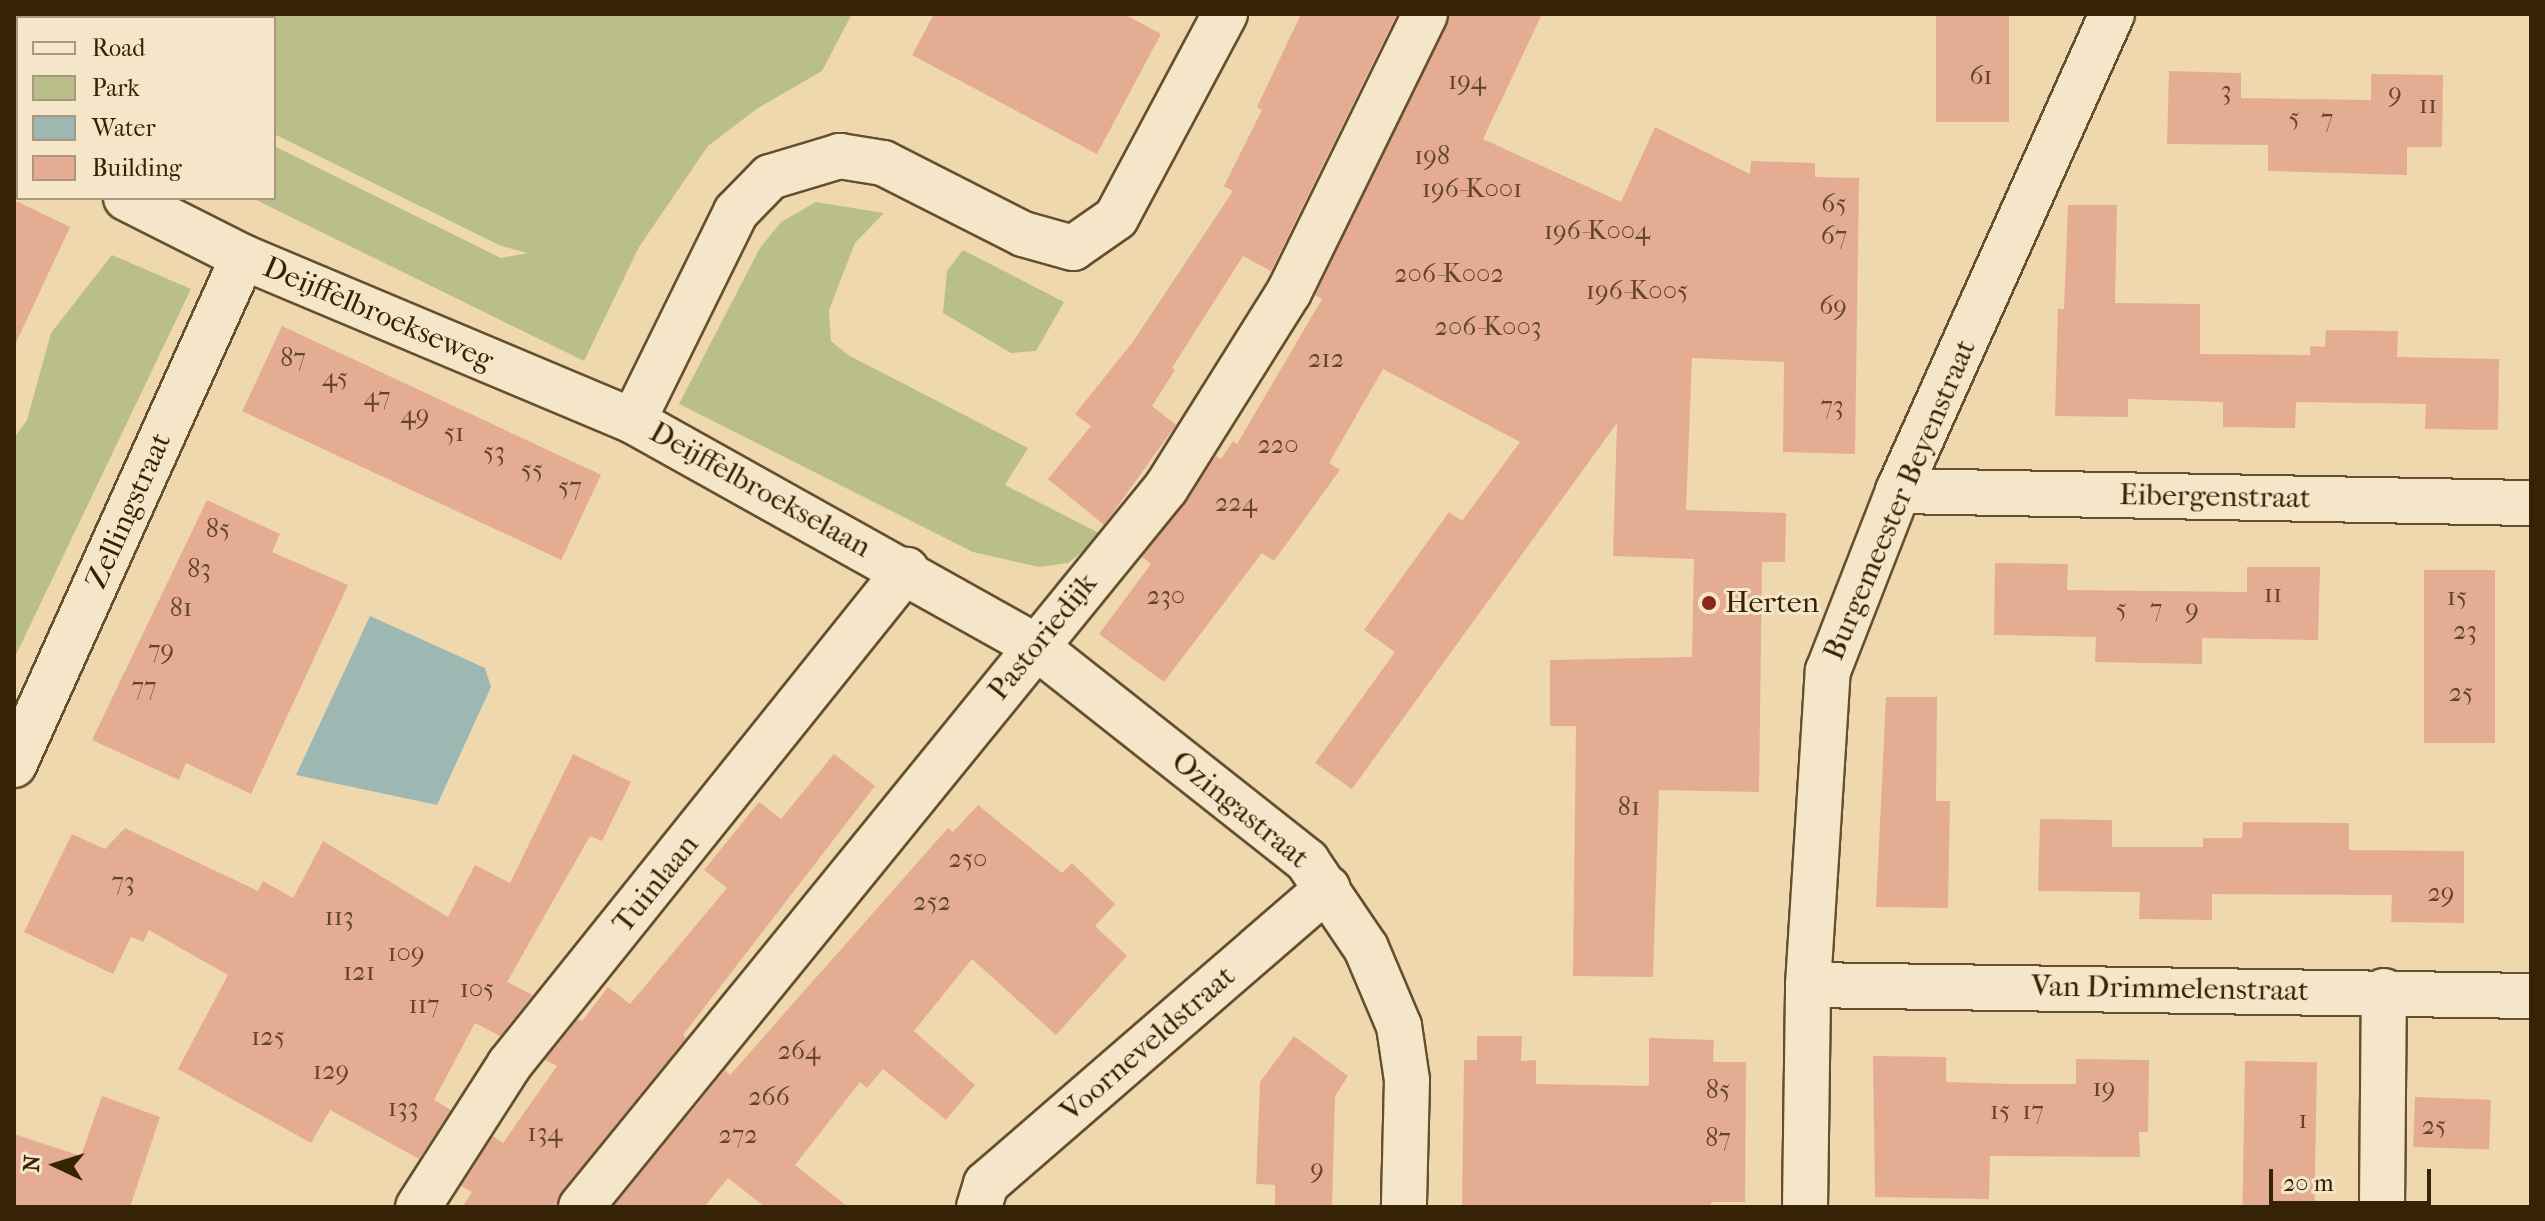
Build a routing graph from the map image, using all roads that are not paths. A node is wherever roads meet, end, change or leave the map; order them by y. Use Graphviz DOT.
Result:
graph roads {
  1 [pos="1225,14"];
  2 [pos="1425,14"];
  3 [pos="2112,14"];
  4 [pos="130,200"];
  5 [pos="243,257"];
  6 [pos="633,421"];
  7 [pos="1898,491"];
  8 [pos="2531,503"];
  9 [pos="906,570"];
  10 [pos="1035,646"];
  11 [pos="14,765"];
  12 [pos="1328,888"];
  13 [pos="1808,985"];
  14 [pos="2384,991"];
  15 [pos="2531,996"];
  16 [pos="418,1207"];
  17 [pos="581,1207"];
  18 [pos="979,1207"];
  19 [pos="1404,1207"];
  20 [pos="1805,1207"];
  21 [pos="2382,1207"];
  1 -- 6 [label="street, Deijffelbroekselaan"];
  2 -- 10 [label="street, Pastoriedijk"];
  3 -- 7 [label="street, Burgemeester Beyenstraat"];
  4 -- 5 [label="street, Deijffelbroekseweg"];
  5 -- 6 [label="street, Deijffelbroekseweg"];
  5 -- 11 [label="street, Zellingstraat"];
  6 -- 9 [label="street, Deijffelbroekselaan"];
  7 -- 8 [label="street, Eibergenstraat"];
  7 -- 13 [label="street, Burgemeester Beyenstraat"];
  9 -- 10 [label="street, Deijffelbroekselaan"];
  9 -- 16 [label="street, Tuinlaan"];
  10 -- 12 [label="street, Ozingastraat"];
  10 -- 17 [label="street, Pastoriedijk"];
  12 -- 18 [label="street, Voorneveldstraat"];
  12 -- 19 [label="street, Ozingastraat"];
  13 -- 14 [label="street, Van Drimmelenstraat"];
  13 -- 20 [label="street, Burgemeester Beyenstraat"];
  14 -- 15 [label="street, Van Drimmelenstraat"];
  14 -- 21 [label="street"];
}
